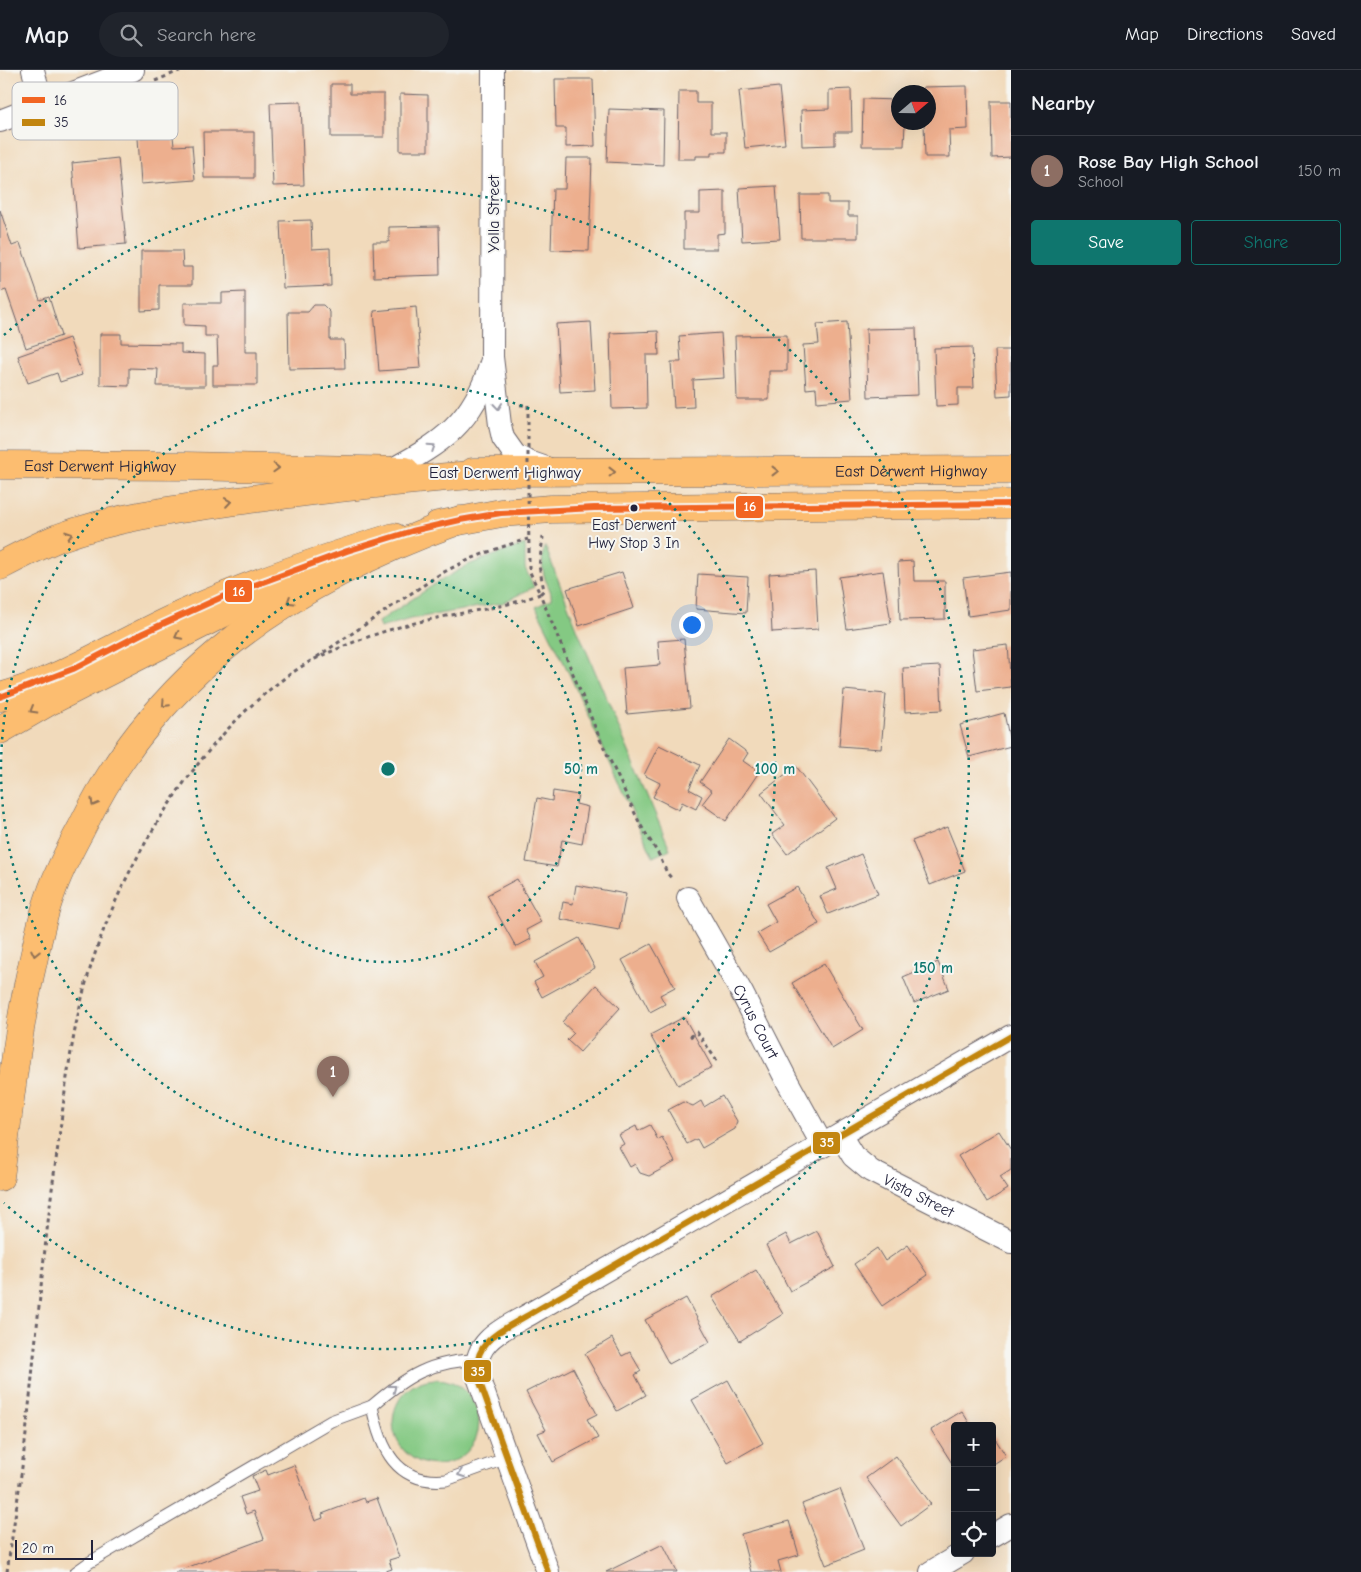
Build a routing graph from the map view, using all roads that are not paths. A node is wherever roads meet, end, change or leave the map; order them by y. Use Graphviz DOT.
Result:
graph roads {
  1 [pos="133,70"];
  2 [pos="493,70"];
  3 [pos="101,82"];
  4 [pos="12,116"];
  5 [pos="0,121"];
  6 [pos="492,358"];
  7 [pos="0,465"];
  8 [pos="1011,470"];
  9 [pos="389,471"];
  10 [pos="563,472"];
  11 [pos="497,473"];
  12 [pos="1011,504"];
  13 [pos="460,520"];
  14 [pos="347,551"];
  15 [pos="0,566"];
  16 [pos="0,698"];
  17 [pos="3,728"];
  18 [pos="688,898"];
  19 [pos="1011,1036"];
  20 [pos="831,1141"];
  21 [pos="0,1176"];
  22 [pos="1011,1242"];
  23 [pos="477,1360"];
  24 [pos="372,1406"];
  25 [pos="507,1458"];
  26 [pos="1011,1525"];
  27 [pos="996,1534"];
  28 [pos="956,1557"];
  29 [pos="76,1572"];
  30 [pos="548,1572"];
  31 [pos="930,1572"];
  1 -- 3 [label="street"];
  2 -- 6 [label="street, Yolla Street"];
  4 -- 5 [label="street"];
  9 -- 6 [label="street, Yolla Street, one-way"];
  6 -- 10 [label="street, Yolla Street, one-way"];
  7 -- 9 [label="main road, East Derwent Highway, one-way"];
  10 -- 8 [label="main road, East Derwent Highway, one-way"];
  9 -- 11 [label="main road, East Derwent Highway"];
  10 -- 11 [label="main road, East Derwent Highway"];
  15 -- 11 [label="main road, one-way"];
  12 -- 13 [label="main road"];
  13 -- 14 [label="main road"];
  13 -- 21 [label="main road, one-way"];
  14 -- 16 [label="main road"];
  14 -- 17 [label="main road, one-way"];
  18 -- 20 [label="street, Cyrus Court"];
  19 -- 20 [label="street"];
  20 -- 22 [label="street, Vista Street"];
  20 -- 23 [label="street"];
  24 -- 23 [label="lane, one-way"];
  23 -- 25 [label="street"];
  25 -- 24 [label="lane, one-way"];
  24 -- 29 [label="lane"];
  25 -- 30 [label="street"];
  26 -- 27 [label="street"];
  28 -- 31 [label="street"];
}
